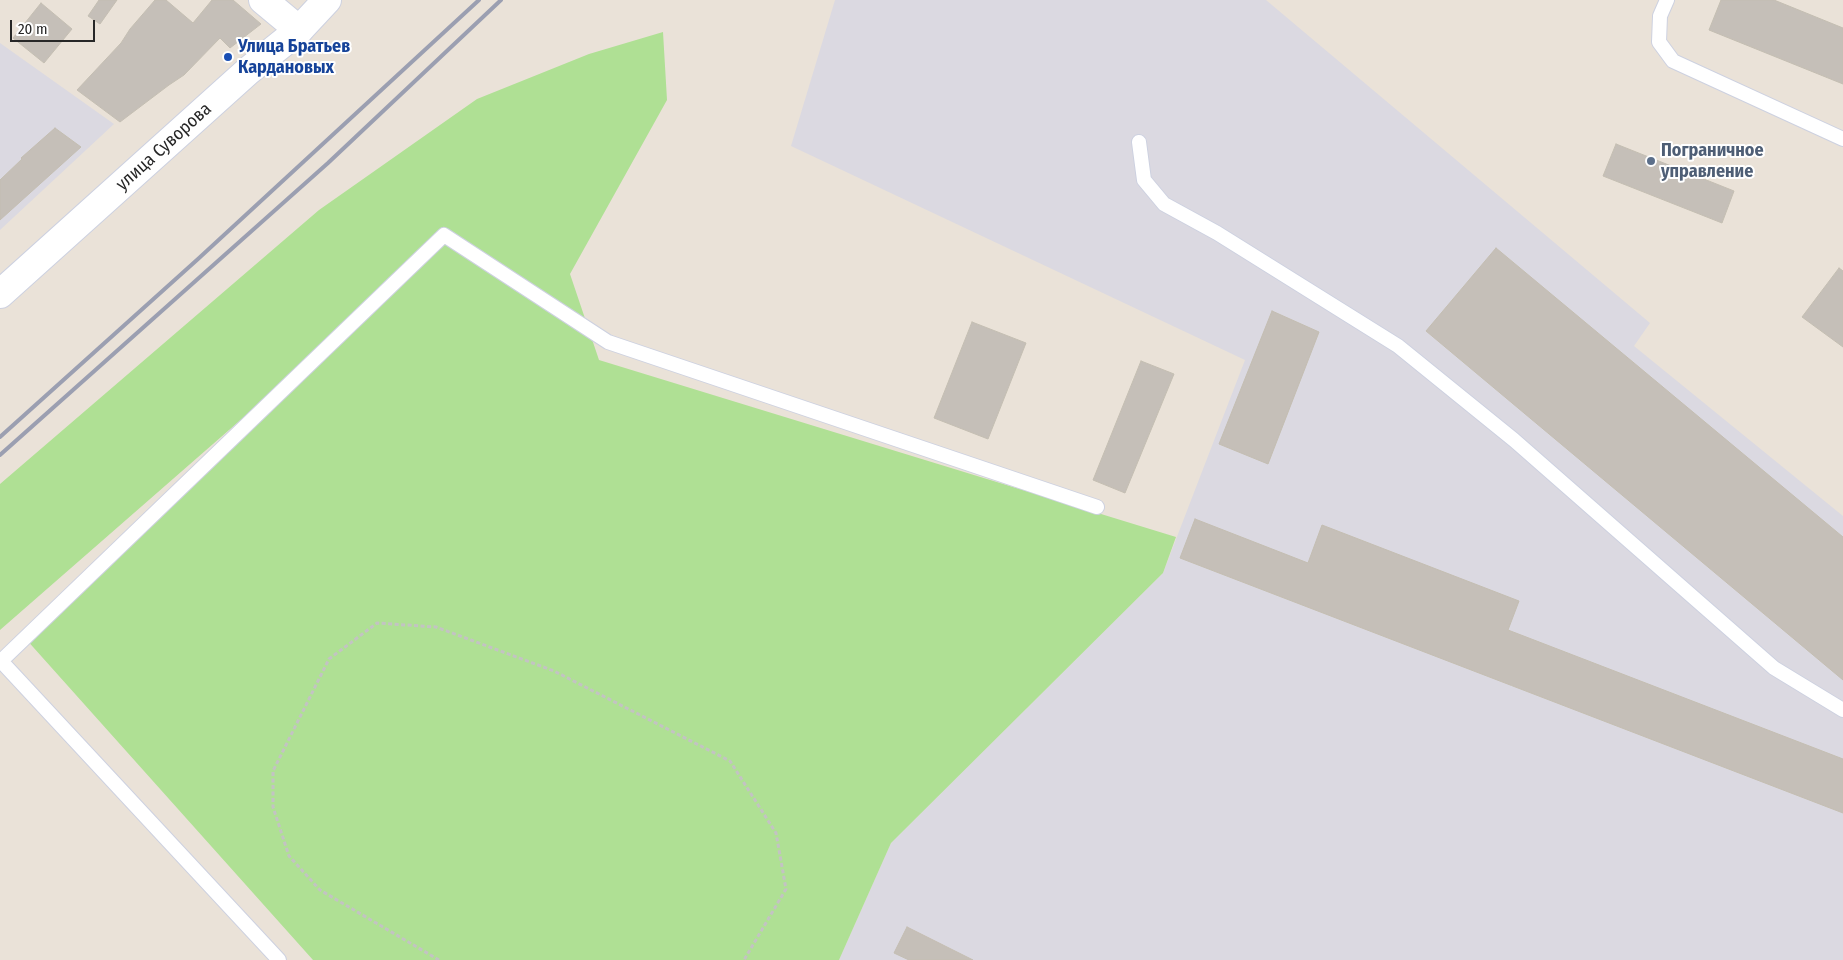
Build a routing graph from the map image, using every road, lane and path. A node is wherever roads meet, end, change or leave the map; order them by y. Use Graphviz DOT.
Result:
graph roads {
  1 [pos="263,0"];
  2 [pos="327,0"];
  3 [pos="1667,0"];
  4 [pos="300,30"];
  5 [pos="1843,139"];
  6 [pos="1139,142"];
  7 [pos="0,294"];
  8 [pos="1097,507"];
  9 [pos="1,662"];
  10 [pos="1843,710"];
  11 [pos="279,960"];
  12 [pos="439,960"];
  13 [pos="744,960"];
  1 -- 4 [label="main road"];
  2 -- 4 [label="main road, улица Суворова"];
  3 -- 5 [label="lane"];
  4 -- 7 [label="main road, улица Суворова"];
  6 -- 10 [label="lane"];
  8 -- 9 [label="lane"];
  9 -- 11 [label="lane"];
  12 -- 13 [label="path"];
}
